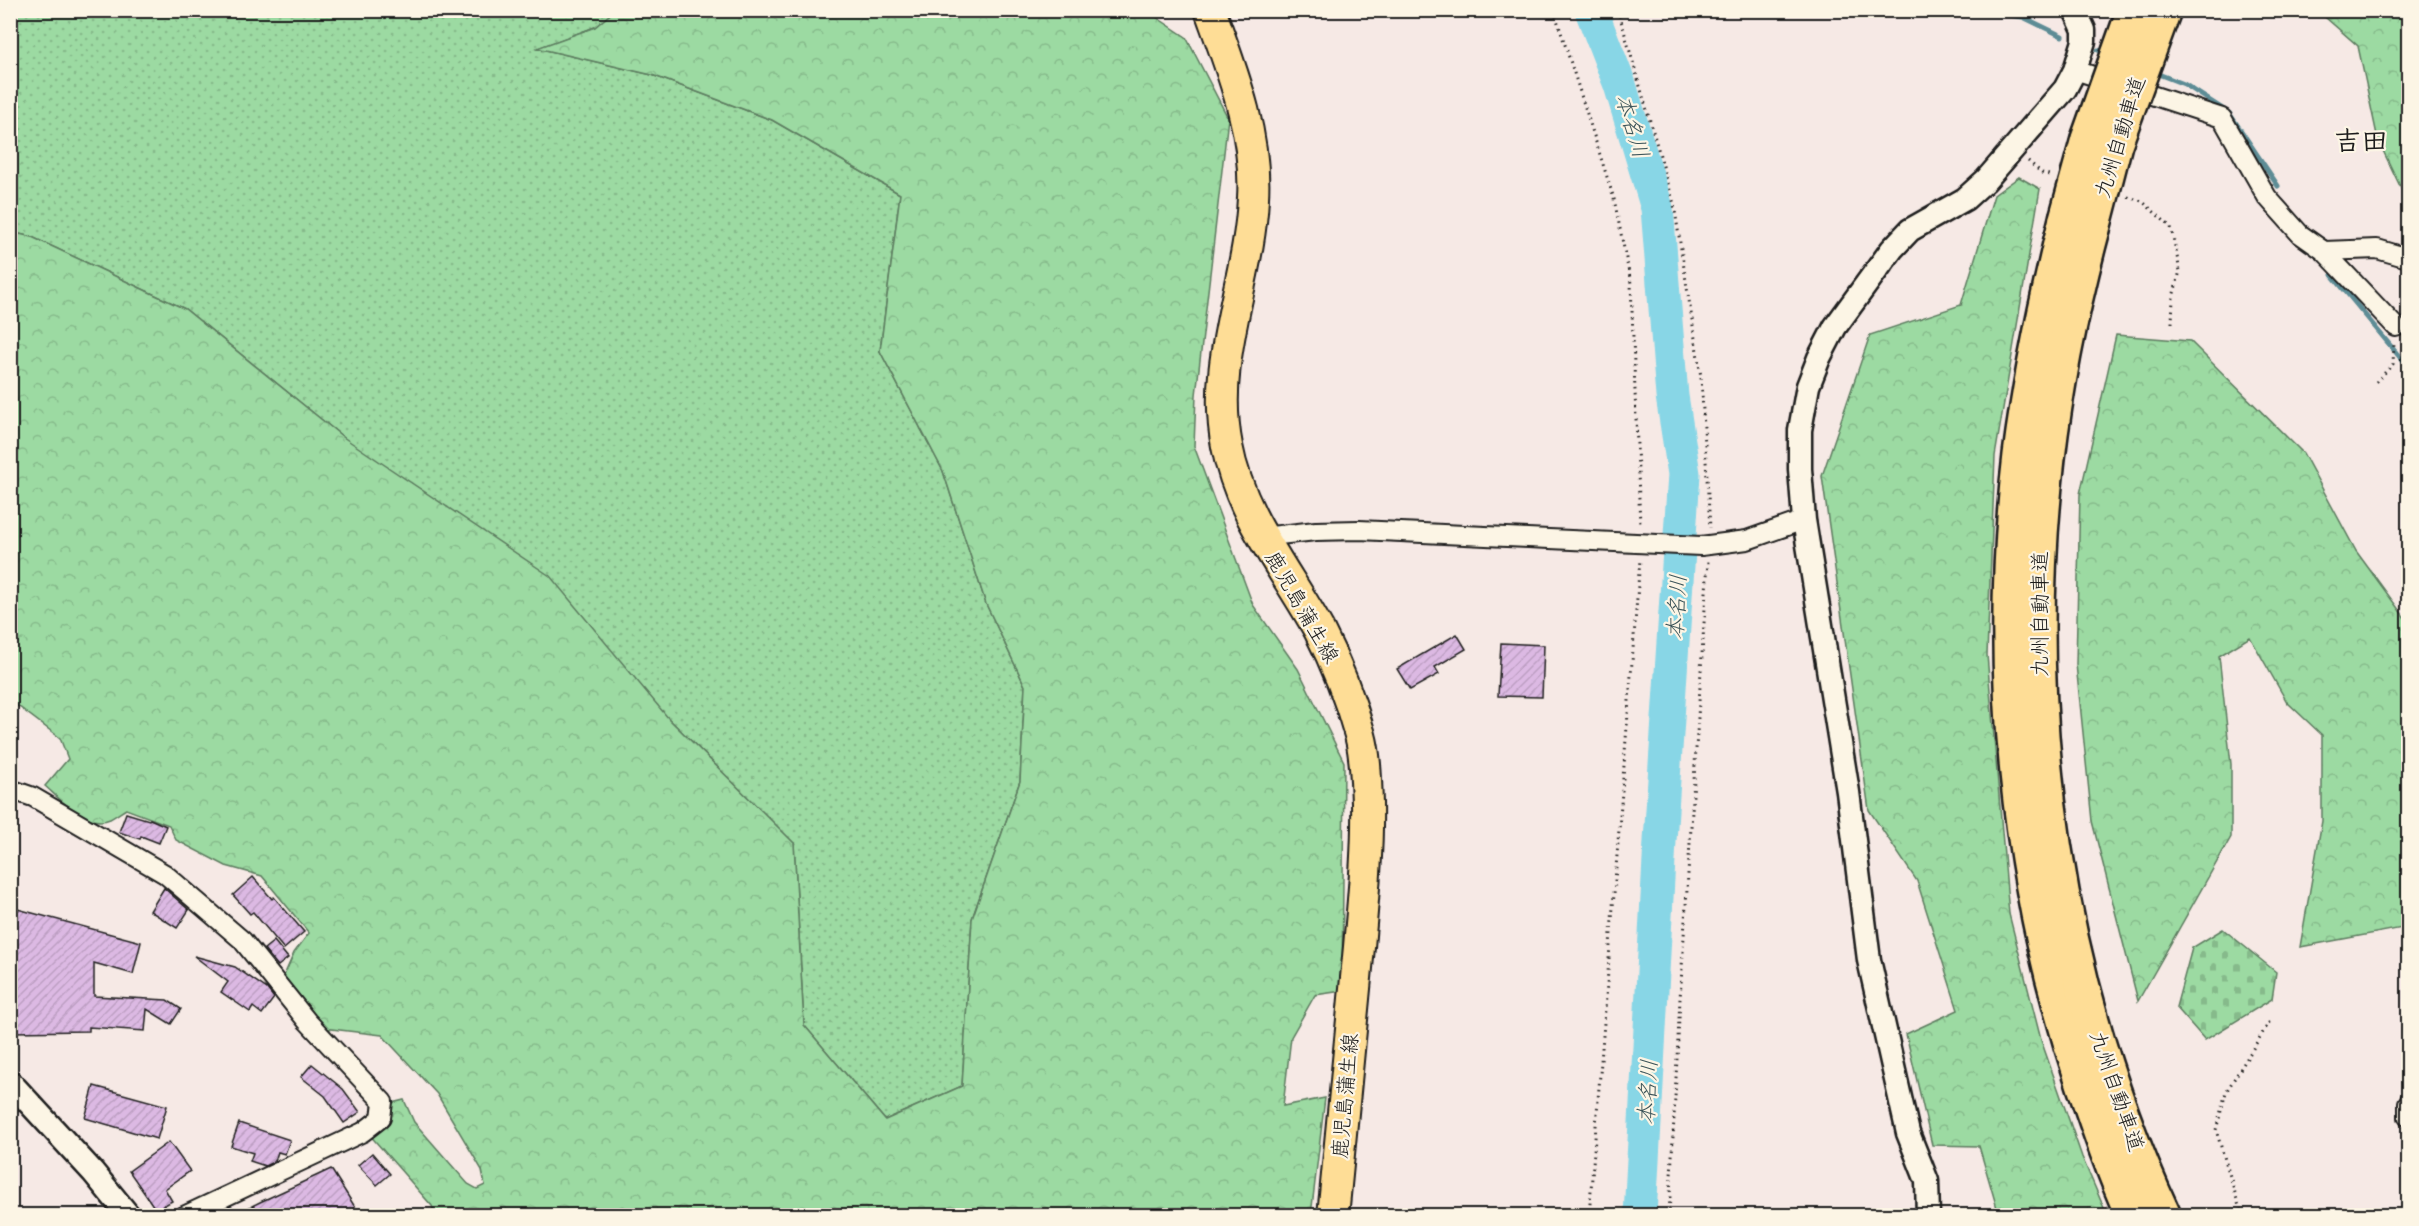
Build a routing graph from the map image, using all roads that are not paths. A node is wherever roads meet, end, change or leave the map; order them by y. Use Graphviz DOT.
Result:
graph roads {
  1 [pos="1210,10"];
  2 [pos="2075,10"];
  3 [pos="2134,10"];
  4 [pos="2163,10"];
  5 [pos="2075,70"];
  6 [pos="2080,224"];
  7 [pos="2324,251"];
  8 [pos="2409,258"];
  9 [pos="2396,327"];
  10 [pos="1804,520"];
  11 [pos="1262,537"];
  12 [pos="10,789"];
  13 [pos="10,1082"];
  14 [pos="2409,1103"];
  15 [pos="2409,1117"];
  16 [pos="129,1215"];
  17 [pos="184,1215"];
  18 [pos="1334,1215"];
  19 [pos="1928,1215"];
  20 [pos="2133,1215"];
  21 [pos="2164,1215"];
  1 -- 11 [label="main road, 鹿児島蒲生線"];
  2 -- 5 [label="street"];
  3 -- 6 [label="highway, 九州自動車道, bridge"];
  4 -- 6 [label="highway, 九州自動車道, bridge"];
  5 -- 7 [label="street"];
  5 -- 10 [label="street"];
  6 -- 20 [label="highway, 九州自動車道"];
  6 -- 21 [label="highway, 九州自動車道"];
  7 -- 8 [label="street"];
  7 -- 9 [label="street"];
  10 -- 11 [label="street"];
  10 -- 19 [label="street"];
  11 -- 18 [label="main road, 鹿児島蒲生線"];
  12 -- 17 [label="street"];
  13 -- 16 [label="street"];
  14 -- 15 [label="street"];
}
